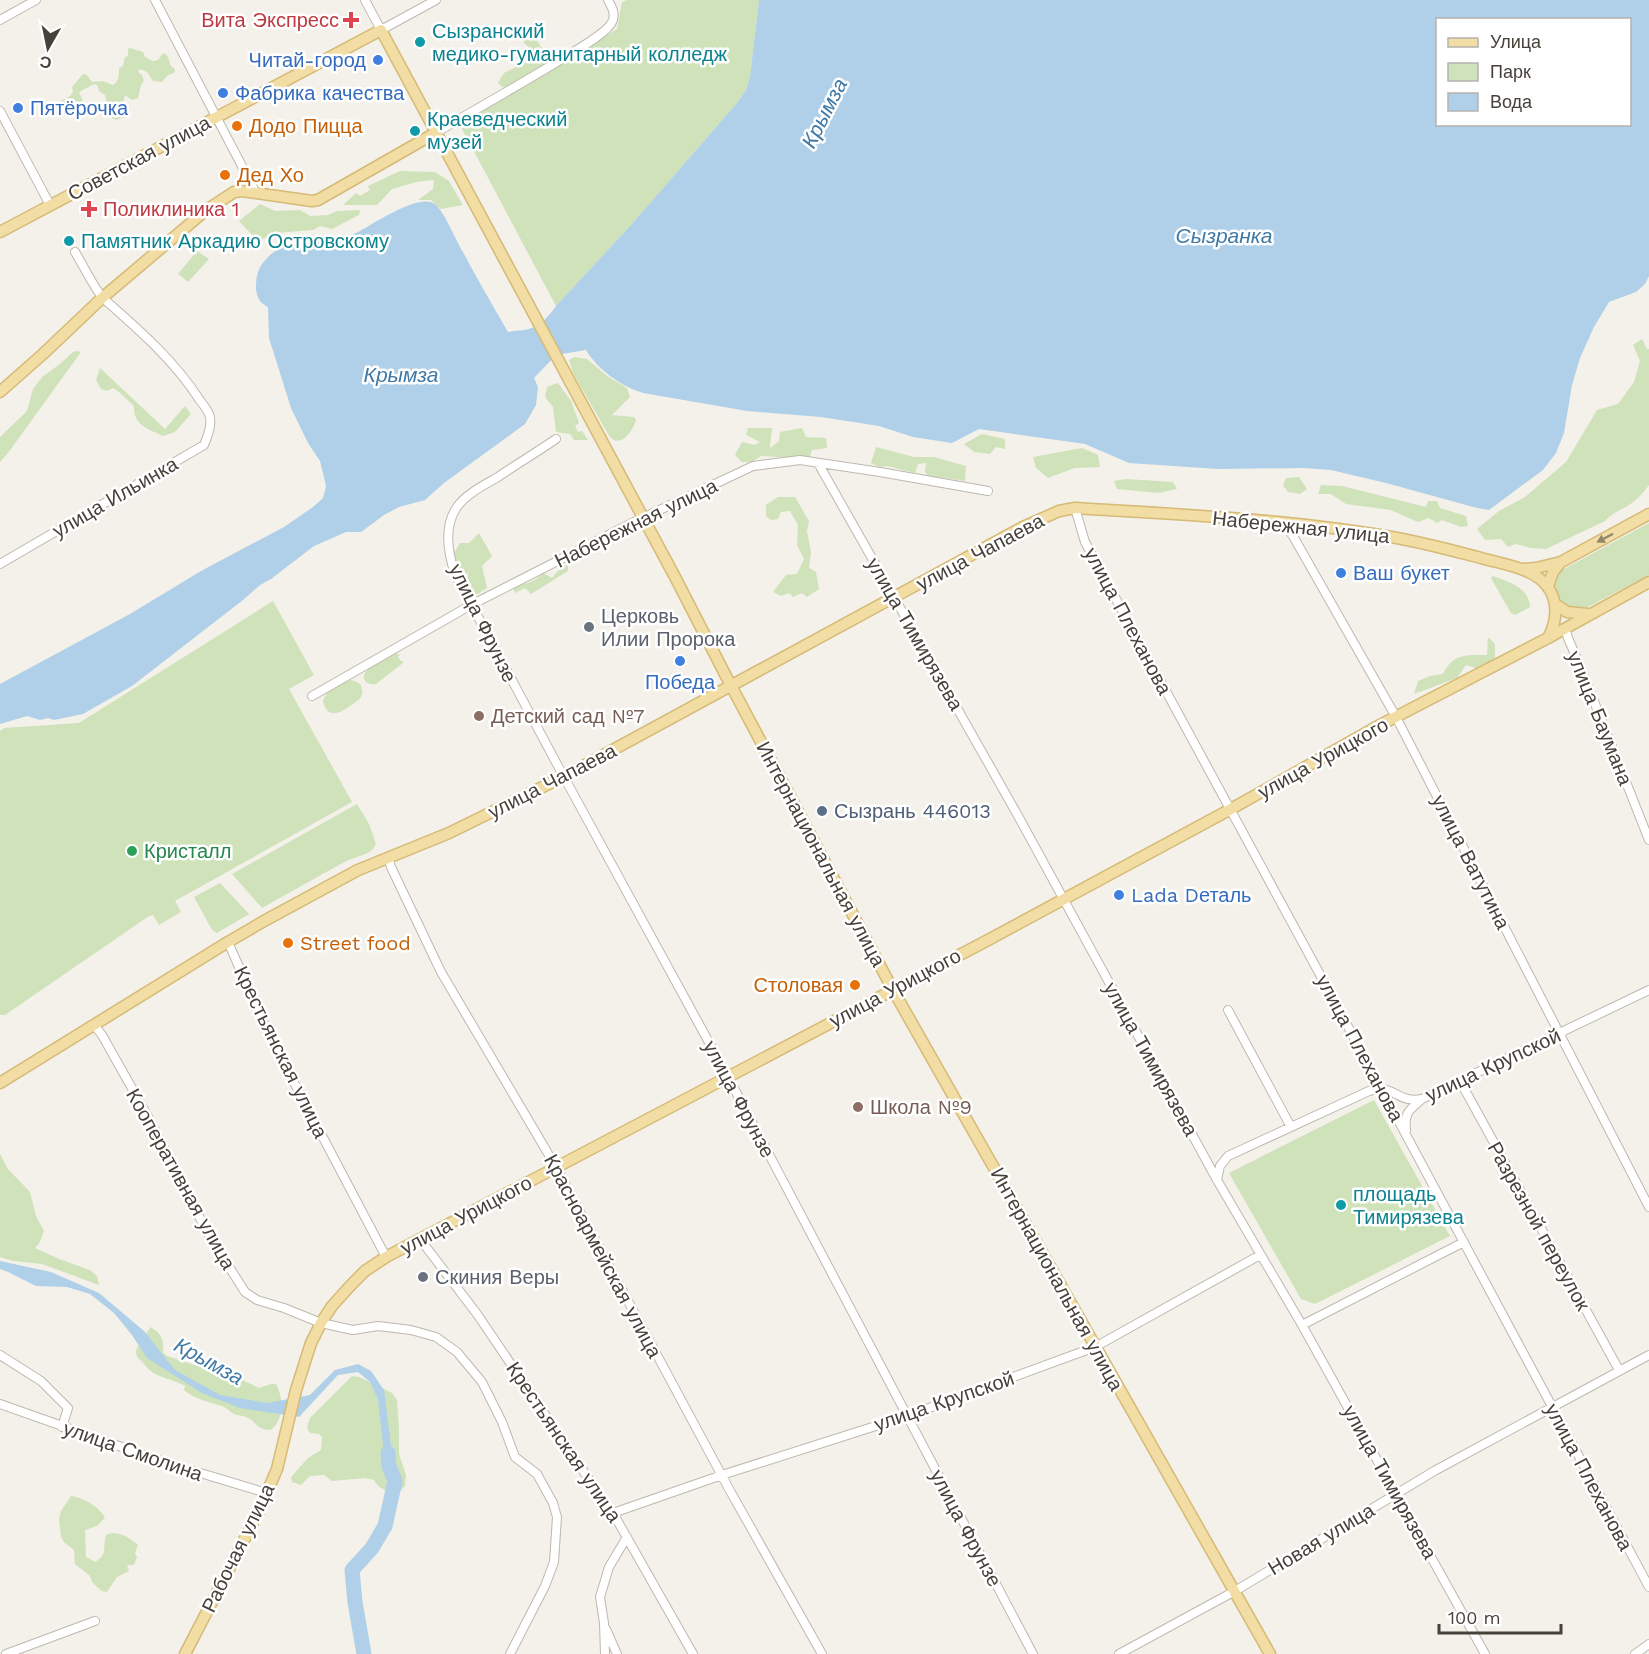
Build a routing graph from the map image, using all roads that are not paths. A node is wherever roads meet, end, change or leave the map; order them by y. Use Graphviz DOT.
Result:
graph roads {
  1 [pos="36,0"];
  2 [pos="155,0"];
  3 [pos="366,0"];
  4 [pos="436,0"];
  5 [pos="608,0"];
  6 [pos="0,20"];
  7 [pos="381,30"];
  8 [pos="0,111"];
  9 [pos="217,117"];
  10 [pos="437,132"];
  11 [pos="256,193"];
  12 [pos="50,205"];
  13 [pos="0,232"];
  14 [pos="75,252"];
  15 [pos="102,298"];
  16 [pos="0,392"];
  17 [pos="556,439"];
  18 [pos="818,463"];
  19 [pos="988,491"];
  20 [pos="1075,507"];
  21 [pos="1649,514"];
  22 [pos="643,518"];
  23 [pos="1283,523"];
  24 [pos="1560,562"];
  25 [pos="0,564"];
  26 [pos="1523,569"];
  27 [pos="1649,582"];
  28 [pos="1548,586"];
  29 [pos="894,598"];
  30 [pos="1555,604"];
  31 [pos="471,605"];
  32 [pos="1590,614"];
  33 [pos="1565,628"];
  34 [pos="1548,638"];
  35 [pos="731,686"];
  36 [pos="312,696"];
  37 [pos="1396,717"];
  38 [pos="563,777"];
  39 [pos="1231,809"];
  40 [pos="1649,840"];
  41 [pos="388,857"];
  42 [pos="1064,899"];
  43 [pos="228,942"];
  44 [pos="893,990"];
  45 [pos="1649,990"];
  46 [pos="1228,1010"];
  47 [pos="94,1025"];
  48 [pos="1560,1034"];
  49 [pos="728,1078"];
  50 [pos="1460,1081"];
  51 [pos="0,1083"];
  52 [pos="1381,1088"];
  53 [pos="1422,1099"];
  54 [pos="1292,1126"];
  55 [pos="1406,1134"];
  56 [pos="556,1167"];
  57 [pos="1217,1180"];
  58 [pos="1649,1207"];
  59 [pos="420,1239"];
  60 [pos="1464,1242"];
  61 [pos="1260,1255"];
  62 [pos="386,1257"];
  63 [pos="321,1323"];
  64 [pos="1302,1325"];
  65 [pos="1095,1347"];
  66 [pos="0,1355"];
  67 [pos="1649,1355"];
  68 [pos="1619,1370"];
  69 [pos="296,1390"];
  70 [pos="0,1404"];
  71 [pos="1551,1408"];
  72 [pos="907,1416"];
  73 [pos="62,1427"];
  74 [pos="722,1475"];
  75 [pos="267,1493"];
  76 [pos="1397,1494"];
  77 [pos="614,1513"];
  78 [pos="627,1537"];
  79 [pos="1649,1587"];
  80 [pos="1235,1591"];
  81 [pos="95,1621"];
  82 [pos="604,1623"];
  83 [pos="1649,1644"];
  84 [pos="6,1654"];
  85 [pos="184,1654"];
  86 [pos="510,1654"];
  87 [pos="605,1654"];
  88 [pos="617,1654"];
  89 [pos="693,1654"];
  90 [pos="822,1654"];
  91 [pos="1032,1654"];
  92 [pos="1119,1654"];
  93 [pos="1270,1654"];
  94 [pos="1485,1654"];
  95 [pos="1635,1654"];
  1 -- 6 [label="street"];
  2 -- 9 [label="street"];
  3 -- 7 [label="street"];
  4 -- 7 [label="street, Советская улица"];
  5 -- 10 [label="street"];
  7 -- 9 [label="main road, Советская улица"];
  7 -- 10 [label="main road, Интернациональная улица"];
  8 -- 12 [label="street"];
  9 -- 11 [label="street"];
  9 -- 12 [label="main road, Советская улица"];
  10 -- 11 [label="main road"];
  10 -- 22 [label="main road, Интернациональная улица"];
  11 -- 15 [label="main road"];
  12 -- 13 [label="main road, Советская улица"];
  14 -- 15 [label="street"];
  15 -- 16 [label="main road"];
  15 -- 25 [label="street, улица Ильинка"];
  17 -- 31 [label="street, улица Фрунзе"];
  18 -- 19 [label="street, Набережная улица"];
  18 -- 22 [label="street, Набережная улица"];
  18 -- 29 [label="street, улица Тимирязева"];
  20 -- 23 [label="main road, Набережная улица"];
  20 -- 29 [label="main road, улица Чапаева"];
  20 -- 39 [label="street, улица Плеханова"];
  21 -- 24 [label="main road, one-way"];
  22 -- 31 [label="street, Набережная улица"];
  22 -- 35 [label="main road, Интернациональная улица"];
  23 -- 26 [label="main road, Набережная улица"];
  23 -- 37 [label="street, улица Ватутина"];
  24 -- 26 [label="main road"];
  24 -- 28 [label="main road"];
  26 -- 28 [label="main road"];
  27 -- 32 [label="main road"];
  28 -- 30 [label="main road"];
  29 -- 35 [label="main road, улица Чапаева"];
  29 -- 42 [label="street, улица Тимирязева"];
  30 -- 32 [label="main road"];
  30 -- 34 [label="main road"];
  31 -- 36 [label="street, Набережная улица"];
  31 -- 38 [label="street, улица Фрунзе"];
  32 -- 33 [label="main road, улица Урицкого"];
  33 -- 34 [label="main road, улица Урицкого"];
  33 -- 40 [label="street, улица Баумана"];
  34 -- 37 [label="main road, улица Урицкого"];
  35 -- 38 [label="main road, улица Чапаева"];
  35 -- 44 [label="main road, Интернациональная улица"];
  37 -- 39 [label="main road, улица Урицкого"];
  37 -- 48 [label="street, улица Ватутина"];
  38 -- 41 [label="main road, улица Чапаева"];
  38 -- 49 [label="street, улица Фрунзе"];
  39 -- 42 [label="main road, улица Урицкого"];
  39 -- 52 [label="street, улица Плеханова"];
  41 -- 43 [label="main road, улица Чапаева"];
  41 -- 56 [label="street, Красноармейская улица"];
  42 -- 44 [label="main road, улица Урицкого"];
  42 -- 57 [label="street, улица Тимирязева"];
  43 -- 47 [label="main road, улица Чапаева"];
  43 -- 62 [label="street, Крестьянская улица"];
  44 -- 49 [label="main road, улица Урицкого"];
  44 -- 65 [label="main road, Интернациональная улица"];
  45 -- 48 [label="street, улица Крупской"];
  46 -- 54 [label="street"];
  47 -- 51 [label="main road, улица Чапаева"];
  47 -- 63 [label="street, Кооперативная улица"];
  48 -- 50 [label="street, улица Крупской"];
  48 -- 58 [label="street, улица Ватутина"];
  49 -- 56 [label="main road, улица Урицкого"];
  49 -- 72 [label="street, улица Фрунзе"];
  50 -- 53 [label="street, улица Крупской"];
  50 -- 68 [label="street, Разрезной переулок"];
  52 -- 53 [label="street, улица Крупской"];
  52 -- 54 [label="street"];
  52 -- 55 [label="street, улица Плеханова"];
  53 -- 55 [label="street"];
  54 -- 57 [label="street"];
  55 -- 60 [label="street, улица Плеханова"];
  56 -- 59 [label="main road, улица Урицкого"];
  56 -- 74 [label="street, Красноармейская улица"];
  57 -- 61 [label="street, улица Тимирязева"];
  59 -- 62 [label="main road, улица Урицкого"];
  59 -- 77 [label="street, Крестьянская улица"];
  60 -- 64 [label="street"];
  60 -- 71 [label="street, улица Плеханова"];
  61 -- 64 [label="street, улица Тимирязева"];
  61 -- 65 [label="street, улица Крупской"];
  62 -- 63 [label="main road, улица Урицкого"];
  63 -- 69 [label="main road, улица Урицкого"];
  63 -- 86 [label="street, Кооперативная улица"];
  64 -- 76 [label="street, улица Тимирязева"];
  65 -- 72 [label="street, улица Крупской"];
  65 -- 80 [label="main road, Интернациональная улица"];
  66 -- 73 [label="street"];
  67 -- 68 [label="street, Новая улица"];
  68 -- 71 [label="street, Новая улица"];
  69 -- 75 [label="main road, Рабочая улица"];
  70 -- 73 [label="street, улица Смолина"];
  71 -- 76 [label="street, Новая улица"];
  71 -- 79 [label="street, улица Плеханова"];
  72 -- 74 [label="street, улица Крупской"];
  72 -- 91 [label="street, улица Фрунзе"];
  73 -- 75 [label="street, улица Смолина"];
  74 -- 77 [label="street, улица Крупской"];
  74 -- 90 [label="street, Красноармейская улица"];
  75 -- 85 [label="main road, Рабочая улица"];
  76 -- 80 [label="street, Новая улица"];
  76 -- 94 [label="street, улица Тимирязева"];
  77 -- 78 [label="street, Крестьянская улица"];
  78 -- 82 [label="street"];
  78 -- 89 [label="street, Крестьянская улица"];
  80 -- 92 [label="street, Новая улица"];
  80 -- 93 [label="main road, Интернациональная улица"];
  81 -- 84 [label="street"];
  82 -- 87 [label="street"];
  82 -- 88 [label="street"];
  83 -- 95 [label="street"];
}
